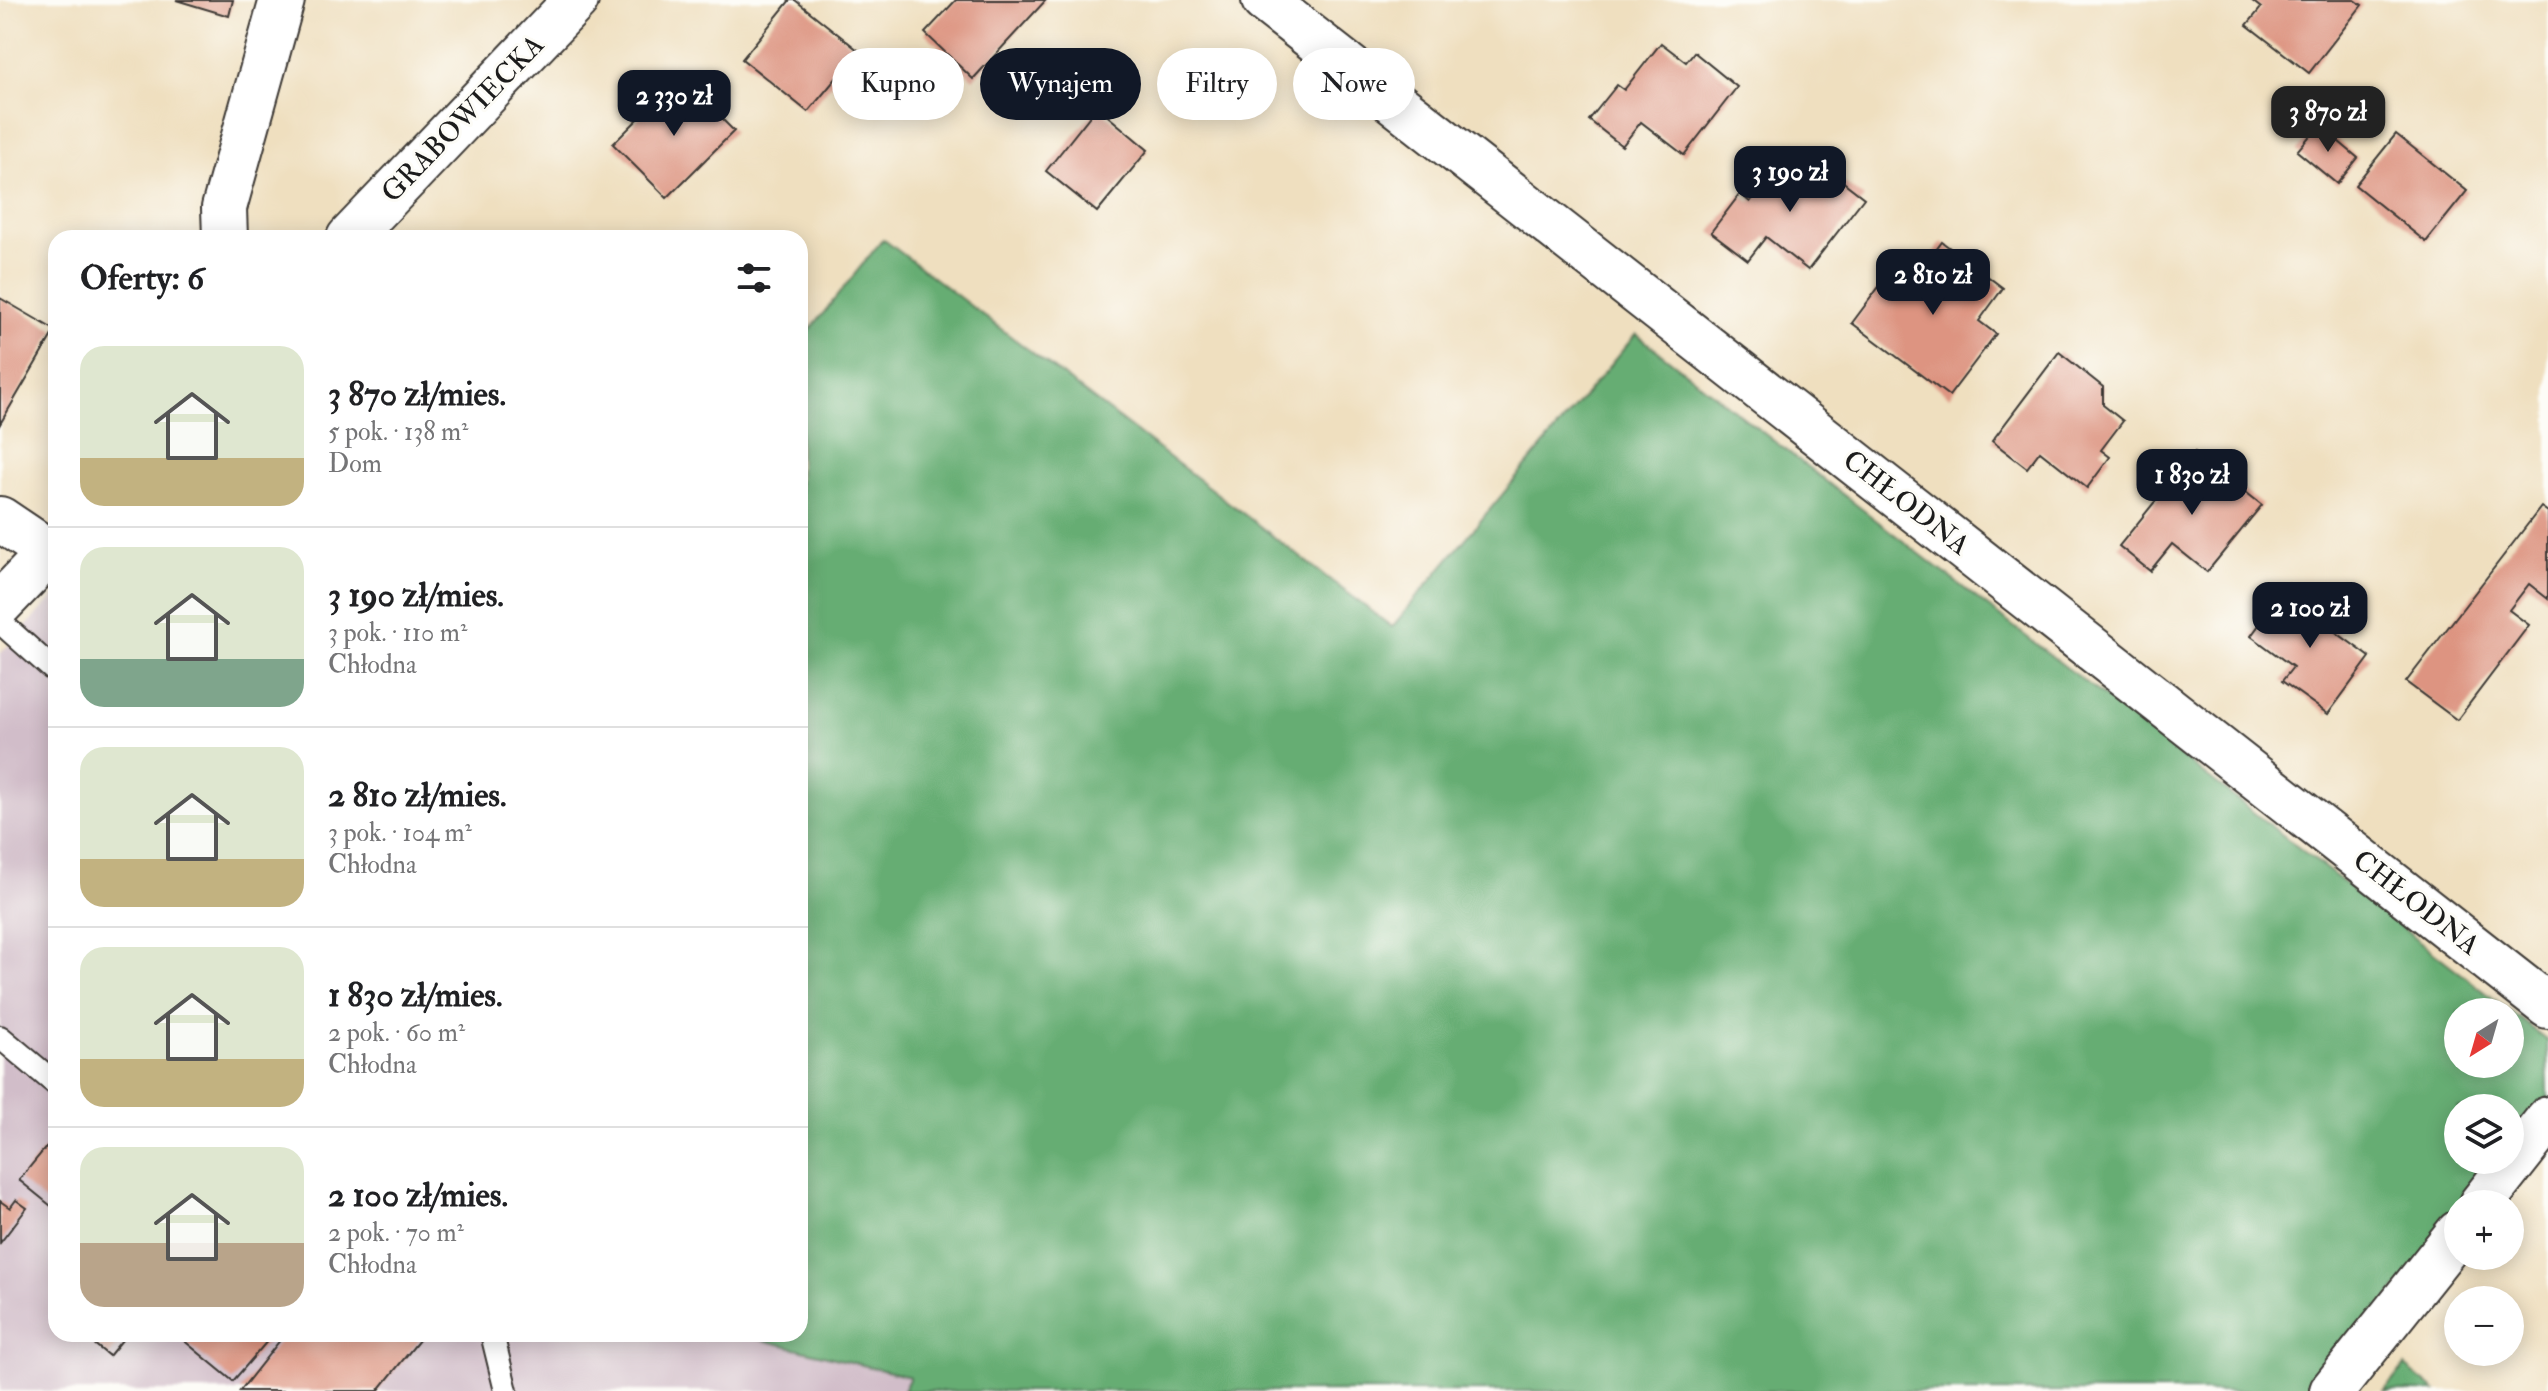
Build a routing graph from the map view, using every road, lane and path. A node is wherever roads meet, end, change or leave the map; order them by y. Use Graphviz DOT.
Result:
graph roads {
  1 [pos="282,0"];
  2 [pos="576,0"];
  3 [pos="1264,0"];
  4 [pos="225,230"];
  5 [pos="357,230"];
  6 [pos="0,519"];
  7 [pos="48,546"];
  8 [pos="48,554"];
  9 [pos="0,604"];
  10 [pos="0,622"];
  11 [pos="48,665"];
  12 [pos="2548,1006"];
  13 [pos="0,1037"];
  14 [pos="48,1077"];
  15 [pos="2548,1119"];
  16 [pos="2492,1190"];
  17 [pos="2444,1251"];
  18 [pos="494,1342"];
  19 [pos="506,1391"];
  20 [pos="2332,1391"];
  1 -- 4 [label="street"];
  2 -- 5 [label="street, GRABOWIECKA"];
  3 -- 12 [label="street, CHŁODNA"];
  6 -- 7 [label="street"];
  8 -- 9 [label="street"];
  10 -- 11 [label="lane"];
  13 -- 14 [label="lane"];
  15 -- 16 [label="street"];
  17 -- 20 [label="street"];
  18 -- 19 [label="lane"];
}
